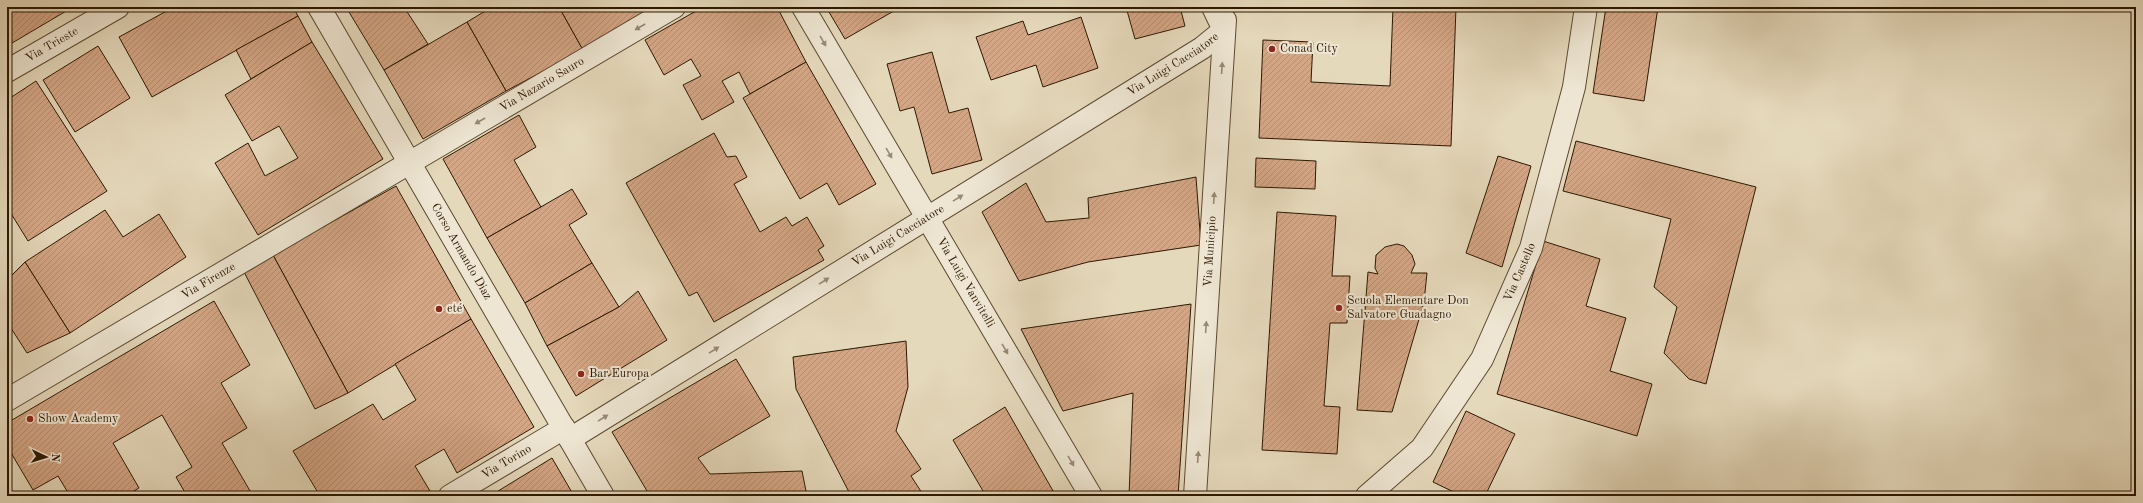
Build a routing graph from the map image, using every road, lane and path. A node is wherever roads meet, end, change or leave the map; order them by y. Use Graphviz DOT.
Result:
graph roads {
  1 [pos="118,7"];
  2 [pos="319,7"];
  3 [pos="674,7"];
  4 [pos="803,7"];
  5 [pos="1213,7"];
  6 [pos="1226,7"];
  7 [pos="1586,7"];
  8 [pos="1224,30"];
  9 [pos="7,71"];
  10 [pos="410,163"];
  11 [pos="927,217"];
  12 [pos="7,400"];
  13 [pos="567,433"];
  14 [pos="450,496"];
  15 [pos="603,496"];
  16 [pos="1091,496"];
  17 [pos="1195,496"];
  18 [pos="1367,496"];
  1 -- 9 [label="street, Via Trieste"];
  2 -- 10 [label="street, Corso Armando Diaz"];
  3 -- 10 [label="street, Via Nazario Sauro, one-way"];
  4 -- 11 [label="street, Via Luigi Vanvitelli, one-way"];
  5 -- 8 [label="street"];
  6 -- 8 [label="street, Via Municipio"];
  7 -- 18 [label="street, Via Castello"];
  11 -- 8 [label="street, Via Luigi Cacciatore, one-way"];
  17 -- 8 [label="street, Via Municipio, one-way"];
  10 -- 12 [label="street, Via Firenze"];
  10 -- 13 [label="street, Corso Armando Diaz"];
  13 -- 11 [label="street, Via Luigi Cacciatore, one-way"];
  11 -- 16 [label="street, Via Luigi Vanvitelli, one-way"];
  13 -- 14 [label="street, Via Torino"];
  13 -- 15 [label="street, Corso Armando Diaz"];
}
